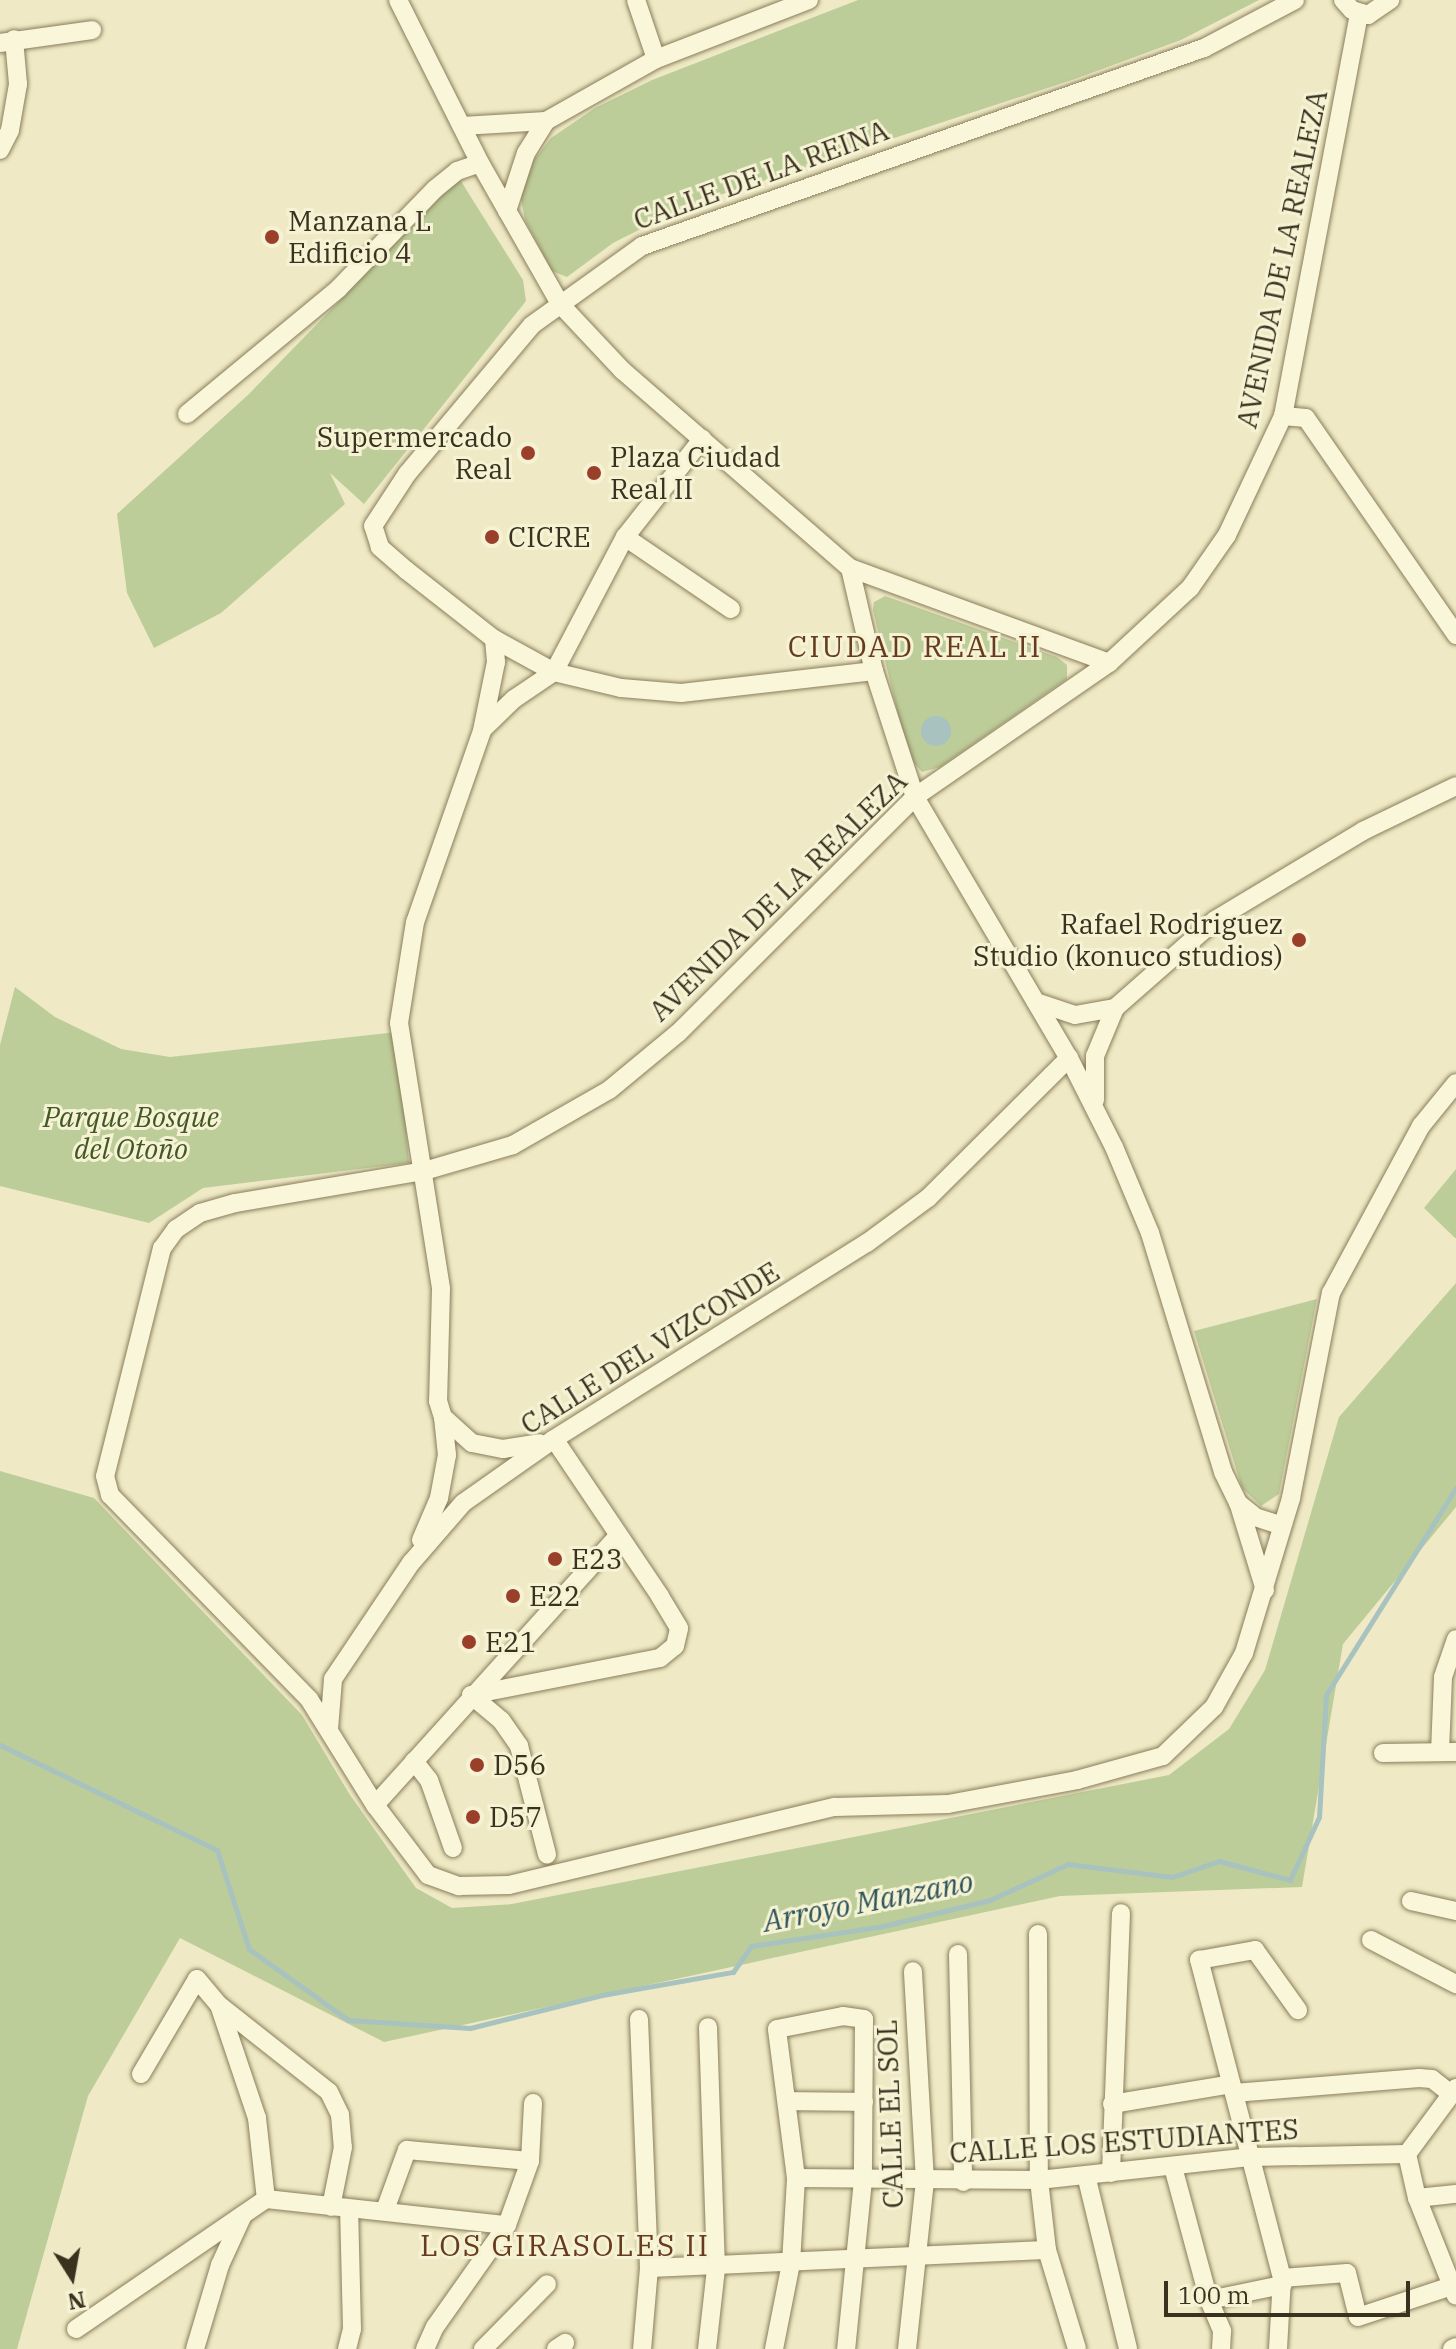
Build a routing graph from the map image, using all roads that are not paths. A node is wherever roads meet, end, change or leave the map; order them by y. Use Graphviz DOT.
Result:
graph roads {
  1 [pos="398,0"];
  2 [pos="636,0"];
  3 [pos="809,0"];
  4 [pos="1295,0"];
  5 [pos="1343,0"];
  6 [pos="1390,0"];
  7 [pos="1359,14"];
  8 [pos="92,30"];
  9 [pos="7,41"];
  10 [pos="656,59"];
  11 [pos="546,121"];
  12 [pos="462,126"];
  13 [pos="0,150"];
  14 [pos="480,163"];
  15 [pos="507,211"];
  16 [pos="560,304"];
  17 [pos="187,414"];
  18 [pos="1283,416"];
  19 [pos="702,439"];
  20 [pos="625,537"];
  21 [pos="850,568"];
  22 [pos="731,609"];
  23 [pos="1456,635"];
  24 [pos="494,639"];
  25 [pos="1109,663"];
  26 [pos="874,671"];
  27 [pos="554,672"];
  28 [pos="482,731"];
  29 [pos="1456,786"];
  30 [pos="915,797"];
  31 [pos="1036,1002"];
  32 [pos="1115,1008"];
  33 [pos="1069,1058"];
  34 [pos="1456,1083"];
  35 [pos="1096,1109"];
  36 [pos="424,1171"];
  37 [pos="438,1401"];
  38 [pos="554,1439"];
  39 [pos="1238,1503"];
  40 [pos="1282,1526"];
  41 [pos="617,1537"];
  42 [pos="411,1563"];
  43 [pos="1265,1590"];
  44 [pos="1456,1639"];
  45 [pos="333,1679"];
  46 [pos="297,1688"];
  47 [pos="471,1695"];
  48 [pos="329,1732"];
  49 [pos="1448,1752"];
  50 [pos="1383,1753"];
  51 [pos="414,1761"];
  52 [pos="375,1805"];
  53 [pos="453,1848"];
  54 [pos="547,1854"];
  55 [pos="1411,1901"];
  56 [pos="1456,1911"];
  57 [pos="1121,1913"];
  58 [pos="1038,1934"];
  59 [pos="1371,1940"];
  60 [pos="958,1954"];
  61 [pos="913,1971"];
  62 [pos="1456,1984"];
  63 [pos="219,2005"];
  64 [pos="1298,2010"];
  65 [pos="639,2019"];
  66 [pos="708,2027"];
  67 [pos="141,2074"];
  68 [pos="1233,2089"];
  69 [pos="1454,2091"];
  70 [pos="787,2101"];
  71 [pos="864,2102"];
  72 [pos="533,2103"];
  73 [pos="1112,2104"];
  74 [pos="1407,2154"];
  75 [pos="1252,2157"];
  76 [pos="530,2161"];
  77 [pos="1173,2167"];
  78 [pos="1111,2173"];
  79 [pos="1086,2175"];
  80 [pos="796,2178"];
  81 [pos="863,2180"];
  82 [pos="1039,2180"];
  83 [pos="925,2181"];
  84 [pos="963,2182"];
  85 [pos="1456,2194"];
  86 [pos="1417,2198"];
  87 [pos="266,2199"];
  88 [pos="340,2208"];
  89 [pos="385,2210"];
  90 [pos="244,2213"];
  91 [pos="507,2225"];
  92 [pos="1047,2250"];
  93 [pos="918,2260"];
  94 [pos="855,2261"];
  95 [pos="791,2263"];
  96 [pos="649,2268"];
  97 [pos="716,2269"];
  98 [pos="1282,2282"];
  99 [pos="547,2284"];
  100 [pos="1454,2291"];
  101 [pos="1209,2300"];
  102 [pos="76,2329"];
  103 [pos="913,2347"];
  104 [pos="195,2349"];
  105 [pos="347,2349"];
  106 [pos="425,2349"];
  107 [pos="483,2349"];
  108 [pos="642,2349"];
  109 [pos="707,2349"];
  110 [pos="774,2349"];
  111 [pos="846,2349"];
  112 [pos="1077,2349"];
  113 [pos="1128,2349"];
  114 [pos="1221,2349"];
  115 [pos="1278,2349"];
  1 -- 12 [label="street"];
  2 -- 10 [label="street"];
  3 -- 10 [label="street"];
  4 -- 16 [label="street, CALLE DE LA REINA"];
  5 -- 7 [label="street"];
  6 -- 7 [label="street"];
  7 -- 18 [label="street, AVENIDA DE LA REALEZA"];
  8 -- 9 [label="street"];
  9 -- 13 [label="street"];
  10 -- 11 [label="street"];
  11 -- 12 [label="street"];
  11 -- 15 [label="street"];
  12 -- 14 [label="street"];
  14 -- 15 [label="street"];
  14 -- 17 [label="street"];
  15 -- 16 [label="street"];
  16 -- 19 [label="street"];
  16 -- 24 [label="street, CALLE DE LA REINA"];
  18 -- 23 [label="street"];
  18 -- 25 [label="street, AVENIDA DE LA REALEZA"];
  19 -- 20 [label="street"];
  19 -- 21 [label="street"];
  20 -- 22 [label="street"];
  20 -- 27 [label="street"];
  21 -- 25 [label="street"];
  21 -- 26 [label="street"];
  24 -- 27 [label="street, CALLE DE LA REINA"];
  24 -- 28 [label="street"];
  25 -- 30 [label="street, AVENIDA DE LA REALEZA"];
  26 -- 27 [label="street, CALLE DE LA REINA"];
  26 -- 30 [label="street"];
  27 -- 28 [label="street"];
  28 -- 36 [label="street"];
  29 -- 32 [label="street"];
  30 -- 31 [label="street"];
  30 -- 36 [label="street, AVENIDA DE LA REALEZA"];
  31 -- 32 [label="street"];
  31 -- 33 [label="street"];
  32 -- 35 [label="street"];
  33 -- 35 [label="street"];
  33 -- 38 [label="street, CALLE DEL VIZCONDE"];
  34 -- 40 [label="street"];
  35 -- 39 [label="street"];
  36 -- 37 [label="street"];
  36 -- 46 [label="street, AVENIDA DE LA REALEZA"];
  37 -- 38 [label="street"];
  37 -- 42 [label="street"];
  38 -- 41 [label="street"];
  38 -- 42 [label="street, CALLE DEL VIZCONDE"];
  39 -- 40 [label="street"];
  39 -- 43 [label="street"];
  40 -- 43 [label="street"];
  41 -- 47 [label="street"];
  41 -- 47 [label="street"];
  42 -- 45 [label="street, CALLE DEL VIZCONDE"];
  43 -- 52 [label="street"];
  44 -- 49 [label="street"];
  45 -- 46 [label="street"];
  45 -- 48 [label="street, CALLE DEL VIZCONDE"];
  46 -- 48 [label="street"];
  47 -- 51 [label="street"];
  47 -- 54 [label="street"];
  48 -- 52 [label="street"];
  49 -- 50 [label="street"];
  51 -- 52 [label="street"];
  51 -- 53 [label="street"];
  55 -- 56 [label="street"];
  57 -- 73 [label="street"];
  58 -- 82 [label="street"];
  59 -- 62 [label="street"];
  60 -- 84 [label="street"];
  61 -- 83 [label="street, CALLE EL SOL"];
  63 -- 67 [label="street"];
  63 -- 87 [label="street"];
  63 -- 88 [label="street"];
  64 -- 68 [label="street"];
  65 -- 96 [label="street"];
  66 -- 97 [label="street"];
  68 -- 69 [label="street"];
  68 -- 73 [label="street"];
  68 -- 75 [label="street"];
  69 -- 74 [label="street"];
  70 -- 71 [label="street"];
  70 -- 71 [label="street"];
  70 -- 80 [label="street"];
  71 -- 81 [label="street"];
  72 -- 76 [label="street"];
  73 -- 78 [label="street"];
  74 -- 75 [label="street, CALLE LOS ESTUDIANTES"];
  74 -- 86 [label="street"];
  75 -- 77 [label="street, CALLE LOS ESTUDIANTES"];
  75 -- 98 [label="street"];
  76 -- 89 [label="street"];
  76 -- 91 [label="street"];
  77 -- 78 [label="street, CALLE LOS ESTUDIANTES"];
  77 -- 101 [label="street"];
  78 -- 79 [label="street, CALLE LOS ESTUDIANTES"];
  79 -- 82 [label="street, CALLE LOS ESTUDIANTES"];
  79 -- 113 [label="street"];
  80 -- 81 [label="street, CALLE LOS ESTUDIANTES"];
  80 -- 95 [label="street"];
  81 -- 83 [label="street, CALLE LOS ESTUDIANTES"];
  81 -- 94 [label="street"];
  82 -- 84 [label="street, CALLE LOS ESTUDIANTES"];
  82 -- 92 [label="street"];
  83 -- 84 [label="street, CALLE LOS ESTUDIANTES"];
  83 -- 93 [label="street, CALLE EL SOL"];
  85 -- 86 [label="street"];
  86 -- 100 [label="street"];
  87 -- 88 [label="street"];
  87 -- 90 [label="street"];
  88 -- 89 [label="street"];
  88 -- 105 [label="street"];
  89 -- 91 [label="street"];
  90 -- 102 [label="street"];
  90 -- 104 [label="street"];
  91 -- 106 [label="street"];
  92 -- 93 [label="street"];
  92 -- 112 [label="street"];
  93 -- 94 [label="street"];
  93 -- 103 [label="street, CALLE EL SOL"];
  94 -- 95 [label="street"];
  94 -- 111 [label="street"];
  95 -- 97 [label="street"];
  95 -- 110 [label="street"];
  96 -- 97 [label="street"];
  96 -- 108 [label="street"];
  97 -- 109 [label="street"];
  98 -- 100 [label="street"];
  98 -- 101 [label="street"];
  98 -- 115 [label="street"];
  99 -- 107 [label="street"];
  101 -- 114 [label="street"];
}
